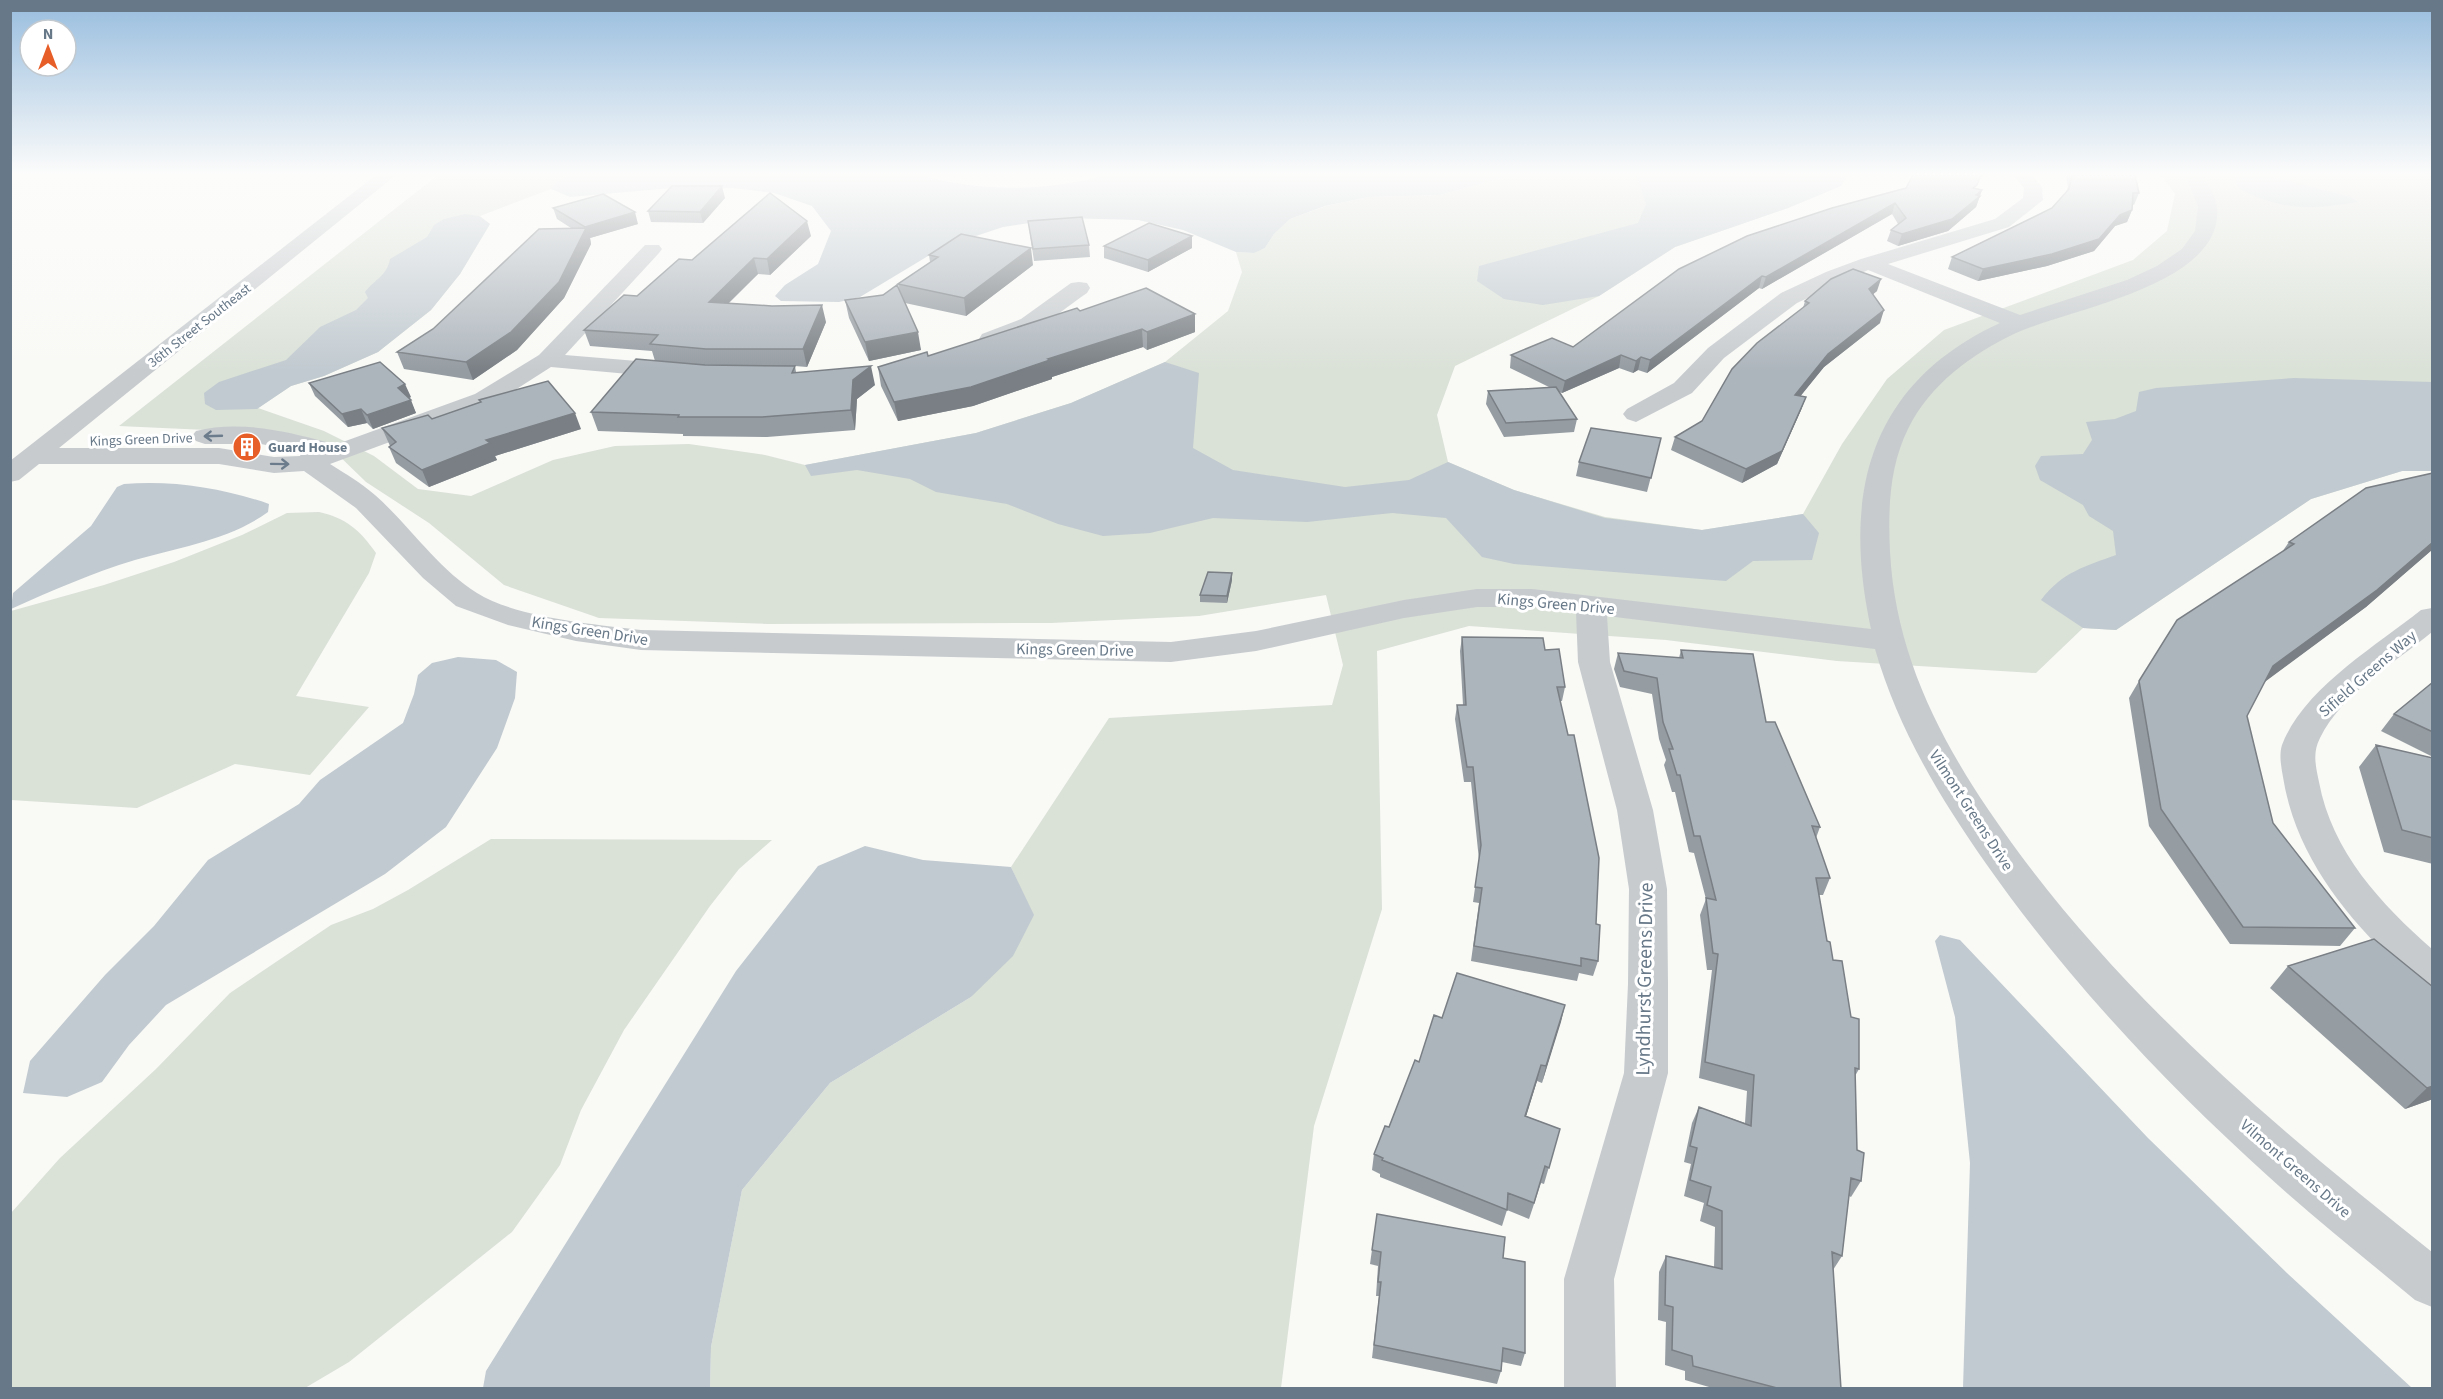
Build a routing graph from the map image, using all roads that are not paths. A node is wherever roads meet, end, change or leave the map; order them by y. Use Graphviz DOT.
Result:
graph roads {
  1 [pos="305,240"];
  2 [pos="1944,240"];
  3 [pos="2199,240"];
  4 [pos="652,249"];
  5 [pos="1868,263"];
  6 [pos="1079,288"];
  7 [pos="2019,323"];
  8 [pos="965,349"];
  9 [pos="547,360"];
  10 [pos="698,374"];
  11 [pos="1636,414"];
  12 [pos="54,439"];
  13 [pos="33,456"];
  14 [pos="309,463"];
  15 [pos="10,474"];
  16 [pos="1591,605"];
  17 [pos="2433,617"];
  18 [pos="1890,641"];
  19 [pos="2433,973"];
  20 [pos="2433,1283"];
  21 [pos="1590,1389"];
  1 -- 12 [label="street, 36th Street Southeast"];
  2 -- 5 [label="street"];
  3 -- 7 [label="street, Vilmont Greens Drive"];
  4 -- 9 [label="street"];
  5 -- 7 [label="street"];
  5 -- 11 [label="street"];
  6 -- 8 [label="street"];
  7 -- 18 [label="street, Vilmont Greens Drive"];
  9 -- 10 [label="street"];
  9 -- 14 [label="street"];
  12 -- 13 [label="street, 36th Street Southeast"];
  14 -- 12 [label="street, Kings Green Drive, one-way"];
  13 -- 14 [label="street, Kings Green Drive, one-way"];
  13 -- 15 [label="street, 36th Street Southeast"];
  14 -- 16 [label="street, Kings Green Drive"];
  16 -- 18 [label="street, Kings Green Drive"];
  16 -- 21 [label="street, Lyndhurst Greens Drive"];
  17 -- 19 [label="street, Sifield Greens Way"];
  18 -- 20 [label="street, Vilmont Greens Drive"];
}
